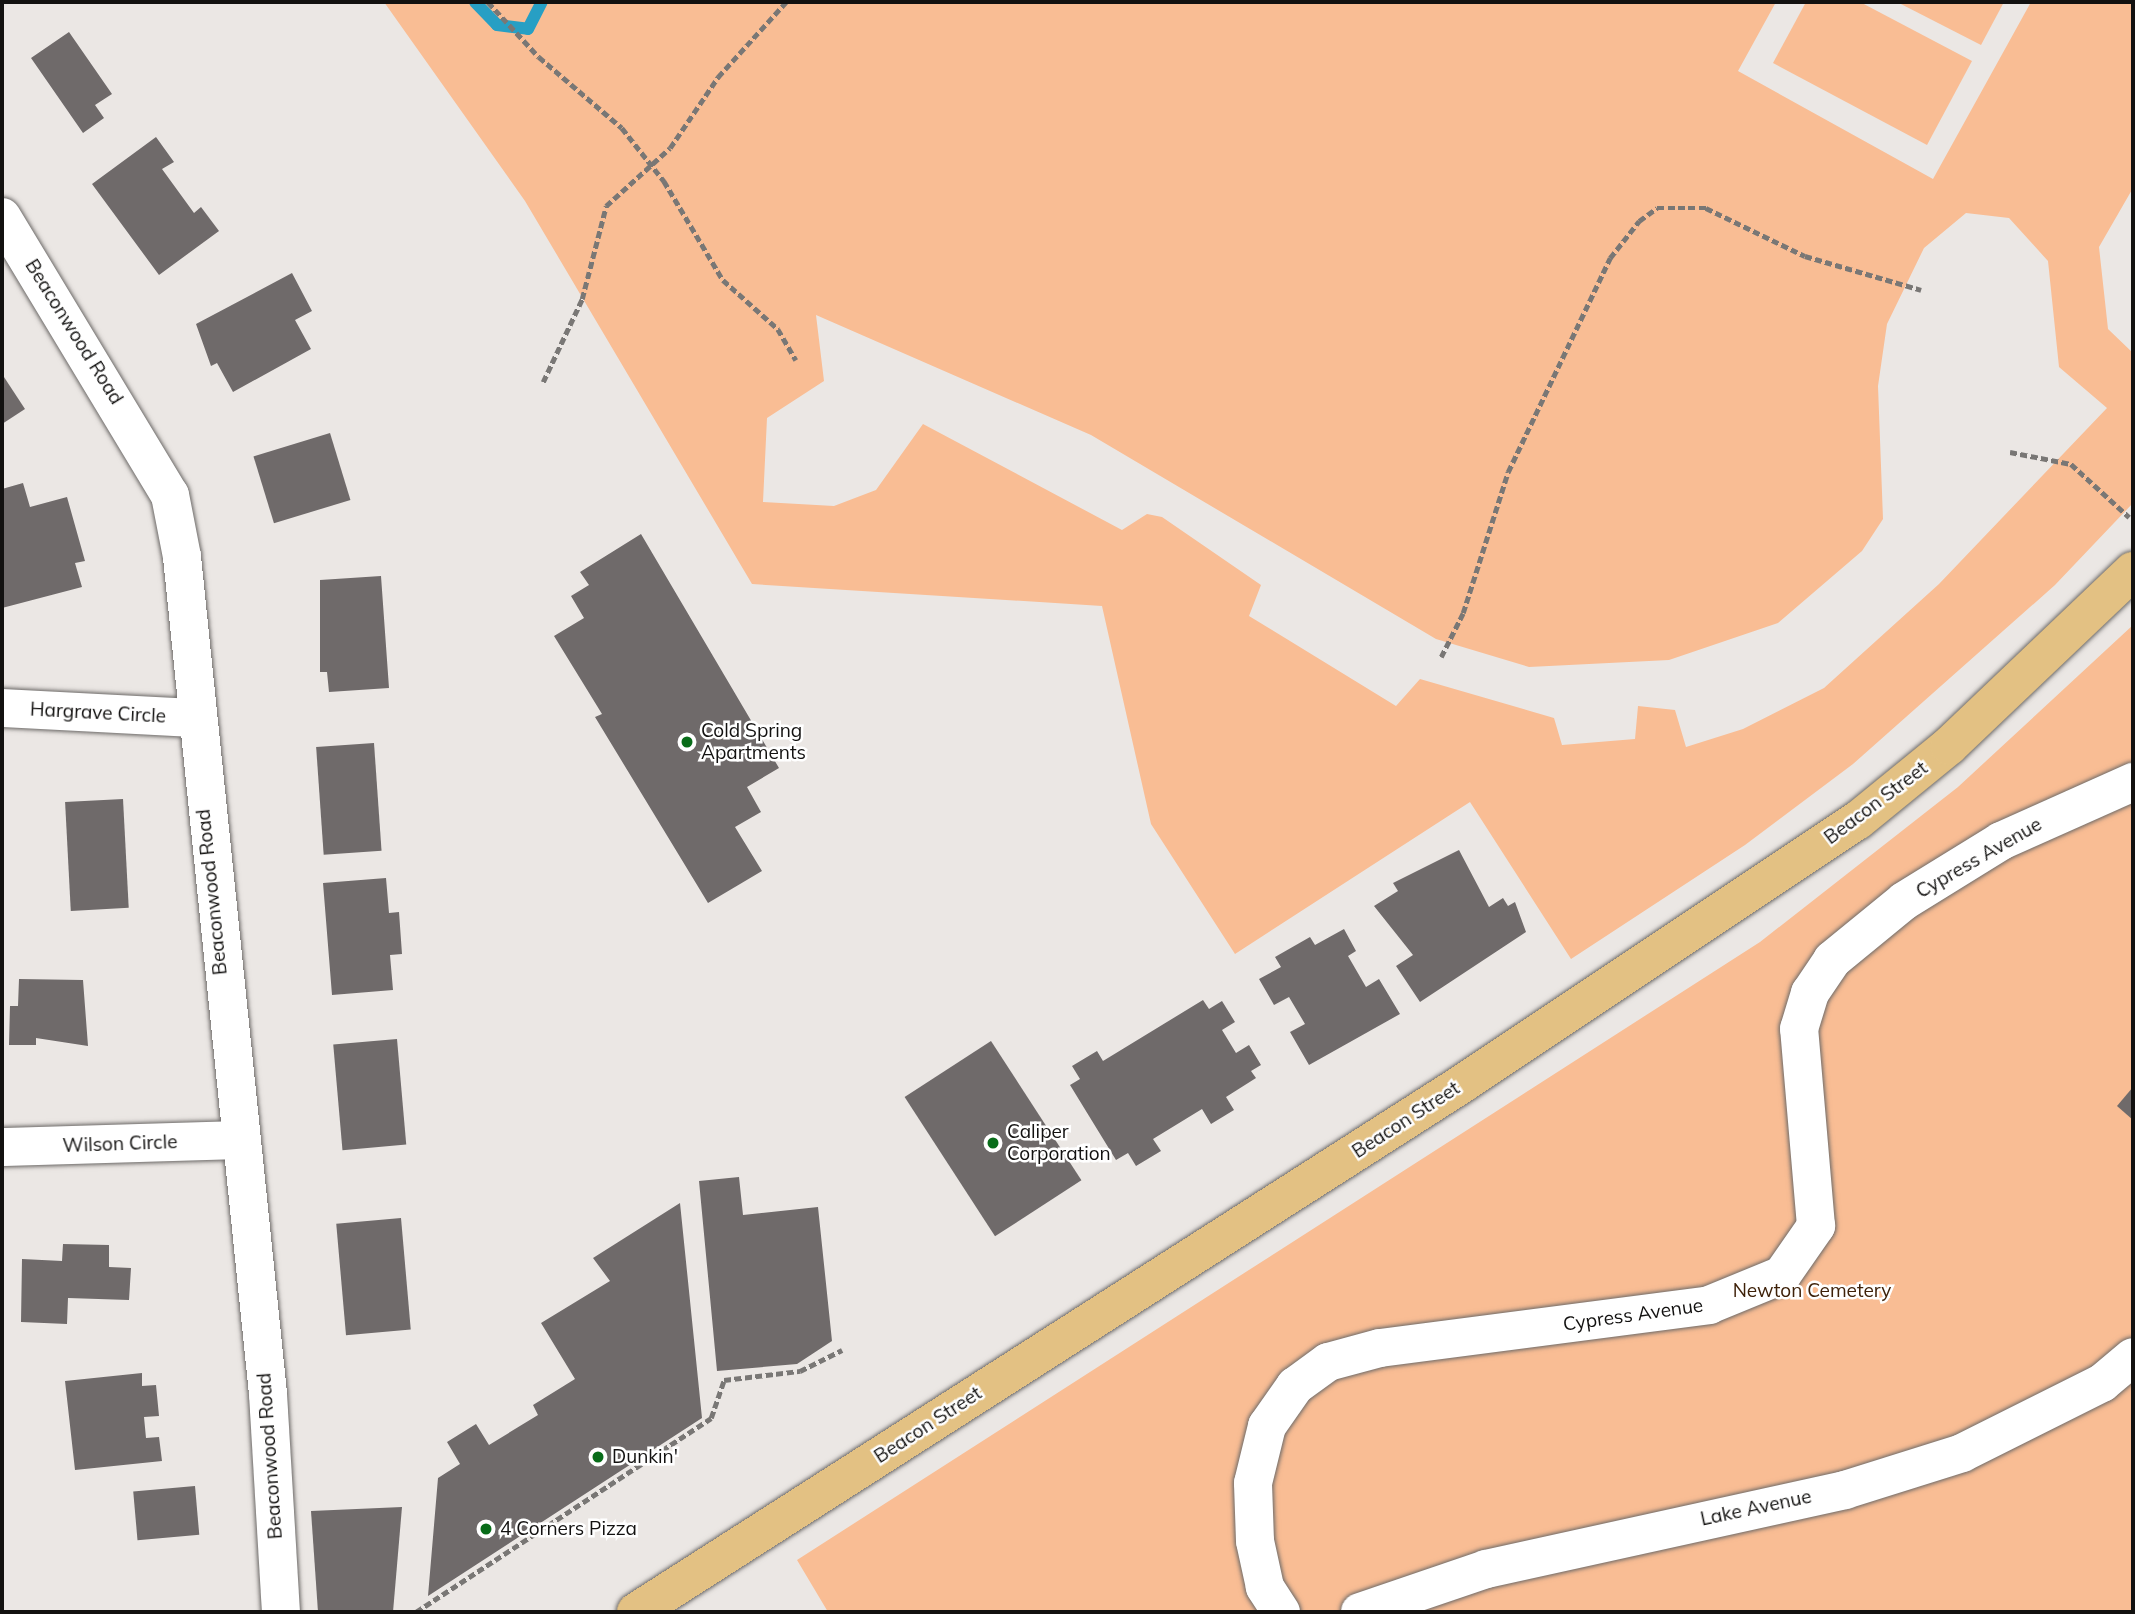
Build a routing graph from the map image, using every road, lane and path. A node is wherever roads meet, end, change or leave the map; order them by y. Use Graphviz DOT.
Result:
graph roads {
  1 [pos="488,2"];
  2 [pos="786,2"];
  3 [pos="651,165"];
  4 [pos="2,217"];
  5 [pos="1920,289"];
  6 [pos="796,360"];
  7 [pos="543,382"];
  8 [pos="2010,452"];
  9 [pos="2129,517"];
  10 [pos="2133,571"];
  11 [pos="1441,657"];
  12 [pos="2,708"];
  13 [pos="194,718"];
  14 [pos="2133,782"];
  15 [pos="238,1140"];
  16 [pos="2,1147"];
  17 [pos="842,1350"];
  18 [pos="2133,1357"];
  19 [pos="281,1612"];
  20 [pos="416,1612"];
  21 [pos="636,1612"];
  22 [pos="1281,1612"];
  23 [pos="1360,1612"];
  1 -- 3 [label="path"];
  2 -- 3 [label="path"];
  3 -- 6 [label="path"];
  3 -- 7 [label="path"];
  4 -- 13 [label="street, Beaconwood Road"];
  5 -- 11 [label="path"];
  8 -- 9 [label="path"];
  10 -- 21 [label="main road, Beacon Street"];
  12 -- 13 [label="street, Hargrave Circle"];
  13 -- 15 [label="street, Beaconwood Road"];
  14 -- 22 [label="street, Cypress Avenue"];
  15 -- 16 [label="street, Wilson Circle"];
  15 -- 19 [label="street, Beaconwood Road"];
  17 -- 20 [label="path"];
  18 -- 23 [label="street, Lake Avenue"];
}
